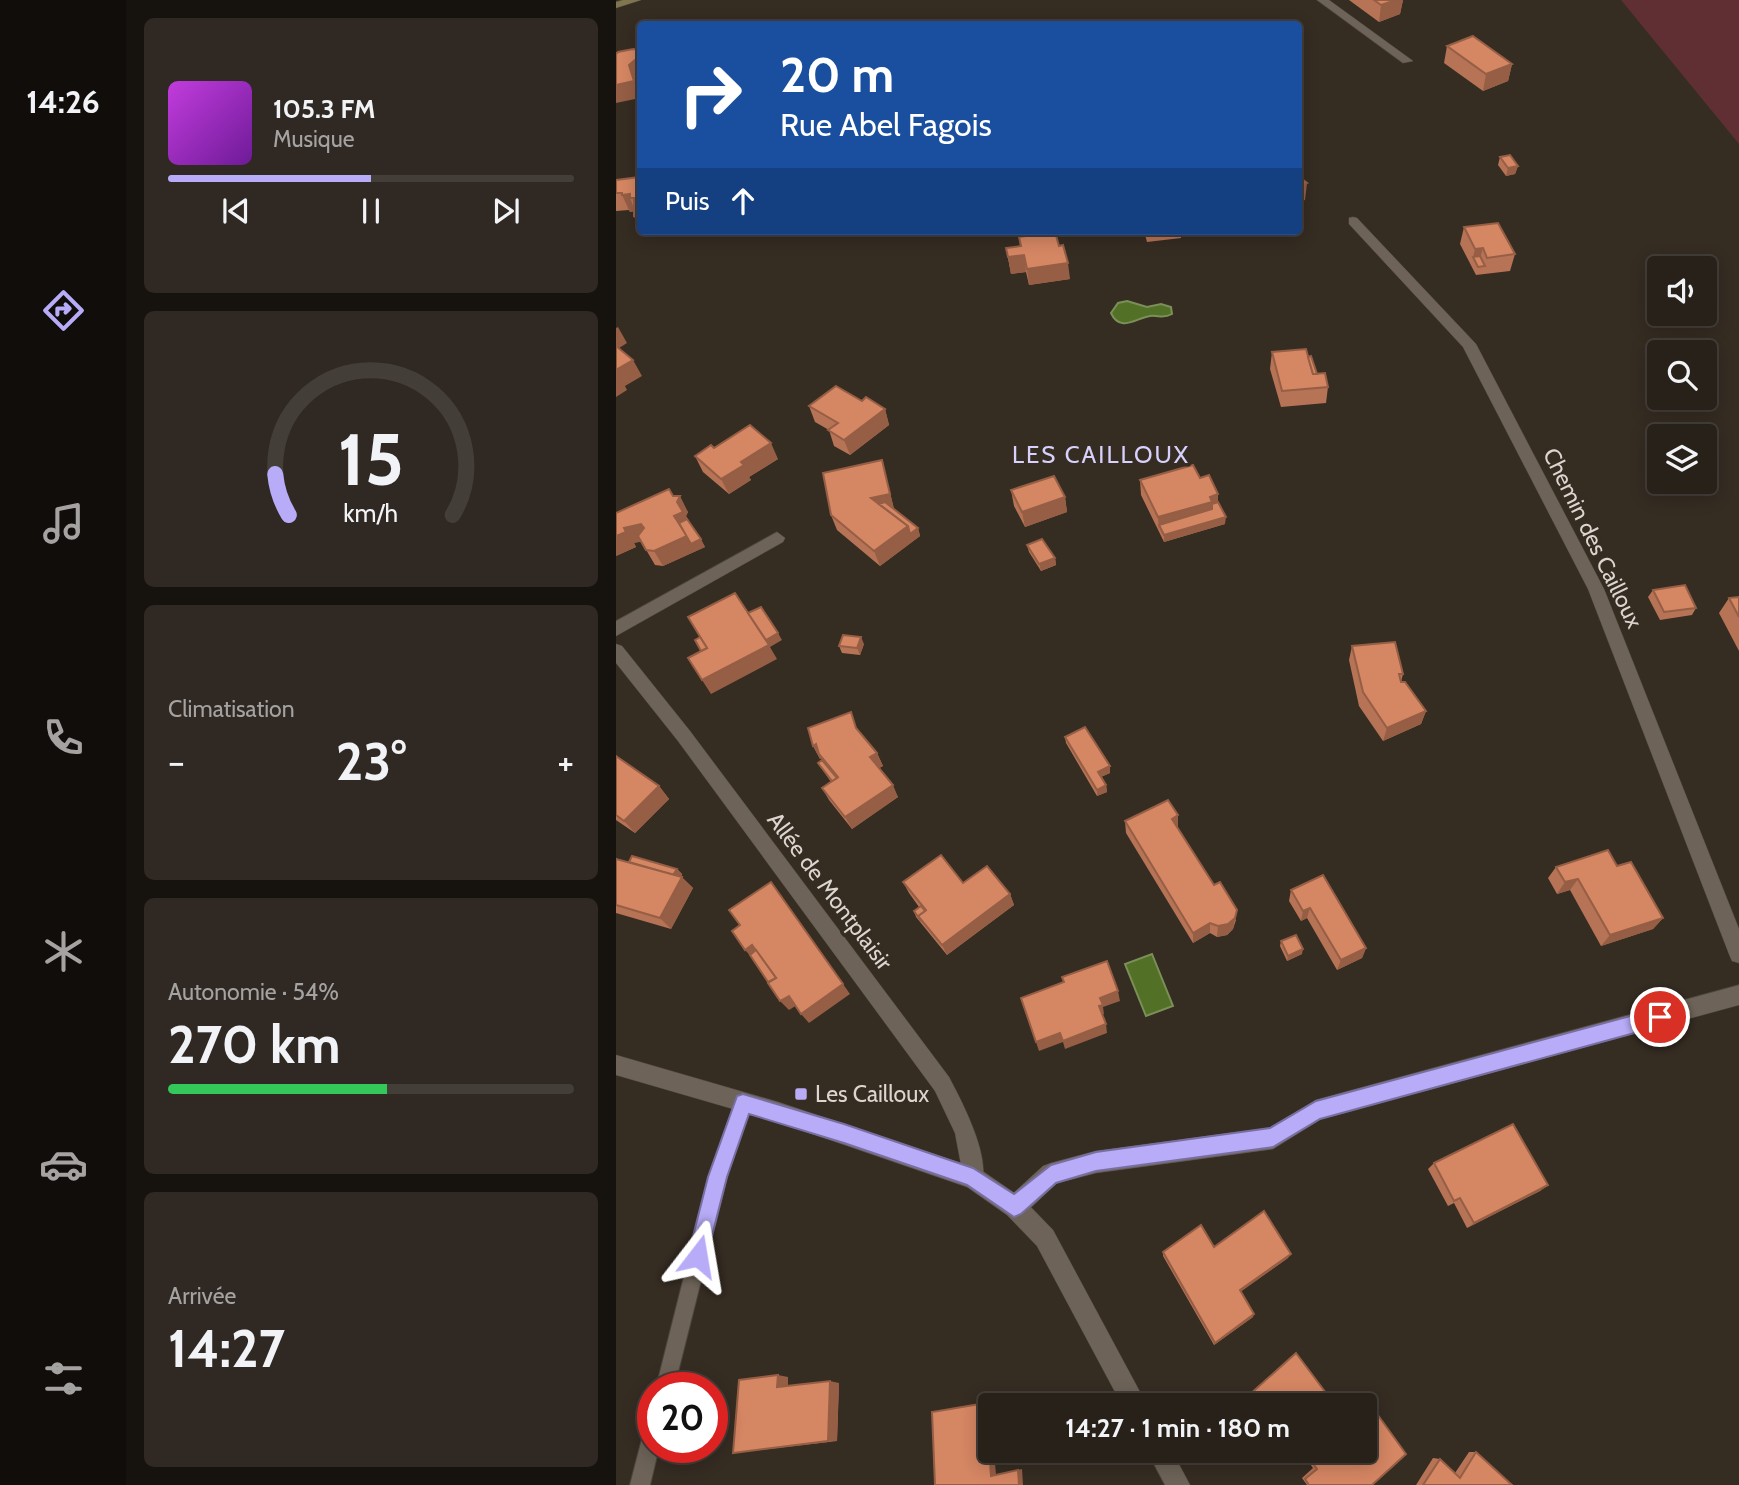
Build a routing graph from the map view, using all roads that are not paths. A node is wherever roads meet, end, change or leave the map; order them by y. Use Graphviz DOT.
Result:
graph roads {
  1 [pos="636,0"];
  2 [pos="1322,0"];
  3 [pos="616,5"];
  4 [pos="1407,61"];
  5 [pos="1353,222"];
  6 [pos="777,538"];
  7 [pos="616,628"];
  8 [pos="616,651"];
  9 [pos="1739,954"];
  10 [pos="1739,995"];
  11 [pos="616,1065"];
  12 [pos="743,1103"];
  13 [pos="973,1178"];
  14 [pos="1014,1207"];
  15 [pos="669,1372"];
  16 [pos="1129,1393"];
  17 [pos="646,1463"];
  18 [pos="1166,1463"];
  19 [pos="640,1485"];
  20 [pos="1178,1485"];
  1 -- 3 [label="main road"];
  2 -- 4 [label="street"];
  5 -- 9 [label="street, Chemin des Cailloux"];
  6 -- 7 [label="street"];
  8 -- 13 [label="street, Allée de Montplaisir"];
  10 -- 14 [label="street"];
  11 -- 12 [label="street"];
  12 -- 13 [label="street"];
  12 -- 15 [label="lane"];
  13 -- 14 [label="street"];
  14 -- 16 [label="street"];
  17 -- 19 [label="lane"];
  18 -- 20 [label="street"];
}
